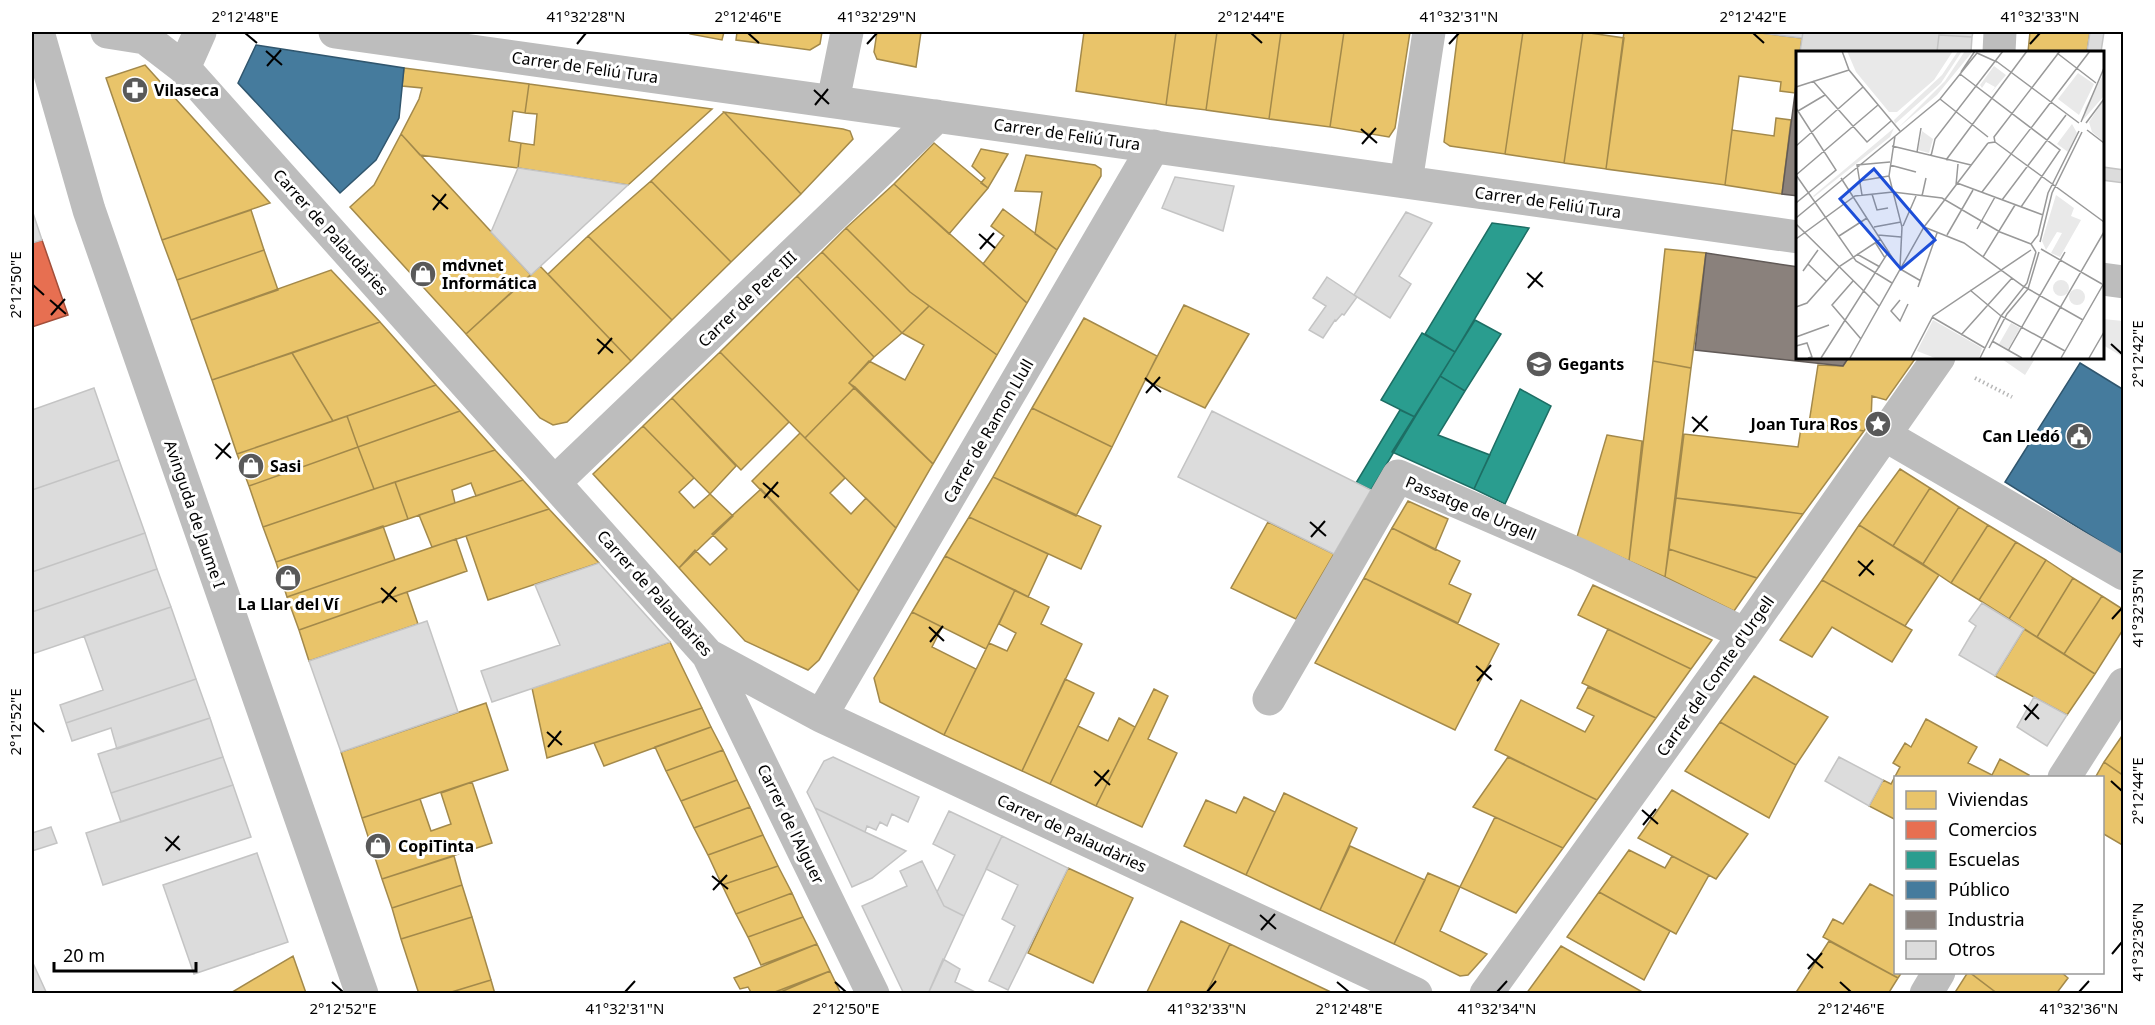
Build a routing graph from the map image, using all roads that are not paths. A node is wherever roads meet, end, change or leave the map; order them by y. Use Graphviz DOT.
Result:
graph roads {
  1 [pos="38,32"];
  2 [pos="107,32"];
  3 [pos="200,32"];
  4 [pos="335,32"];
  5 [pos="847,32"];
  6 [pos="1429,32"];
  7 [pos="2000,32"];
  8 [pos="491,43"];
  9 [pos="1999,51"];
  10 [pos="184,68"];
  11 [pos="833,101"];
  12 [pos="937,116"];
  13 [pos="1154,146"];
  14 [pos="1406,182"];
  15 [pos="1796,237"];
  16 [pos="2104,279"];
  17 [pos="2124,282"];
  18 [pos="1938,358"];
  19 [pos="1883,434"];
  20 [pos="555,482"];
  21 [pos="2124,574"];
  22 [pos="1746,634"];
  23 [pos="708,655"];
  24 [pos="2124,684"];
  25 [pos="1269,699"];
  26 [pos="821,716"];
  27 [pos="2065,776"];
  28 [pos="1938,974"];
  29 [pos="362,993"];
  30 [pos="873,993"];
  31 [pos="1416,993"];
  32 [pos="1486,993"];
  33 [pos="1926,993"];
  1 -- 29 [label="street, Avinguda de Jaume I"];
  2 -- 10 [label="street, Carrer de Palaudàries"];
  3 -- 10 [label="street"];
  4 -- 8 [label="street, Carrer de Feliú Tura"];
  5 -- 11 [label="street"];
  6 -- 14 [label="street"];
  7 -- 9 [label="street"];
  8 -- 11 [label="street, Carrer de Feliú Tura"];
  10 -- 20 [label="street, Carrer de Palaudàries"];
  11 -- 12 [label="street, Carrer de Feliú Tura"];
  12 -- 13 [label="street, Carrer de Feliú Tura"];
  12 -- 20 [label="street, Carrer de Pere III"];
  13 -- 14 [label="street, Carrer de Feliú Tura"];
  13 -- 26 [label="street, Carrer de Ramon Llull"];
  14 -- 15 [label="street, Carrer de Feliú Tura"];
  16 -- 17 [label="street"];
  18 -- 19 [label="street, Carrer del Comte d'Urgell"];
  19 -- 21 [label="street"];
  19 -- 22 [label="street, Carrer del Comte d'Urgell"];
  20 -- 23 [label="street, Carrer de Palaudàries"];
  22 -- 25 [label="street, Passatge de Urgell"];
  22 -- 32 [label="street, Carrer del Comte d'Urgell"];
  23 -- 26 [label="street, Carrer de Palaudàries"];
  23 -- 30 [label="street, Carrer de l'Alguer"];
  24 -- 27 [label="street"];
  26 -- 31 [label="street, Carrer de Palaudàries"];
  28 -- 33 [label="street"];
}
